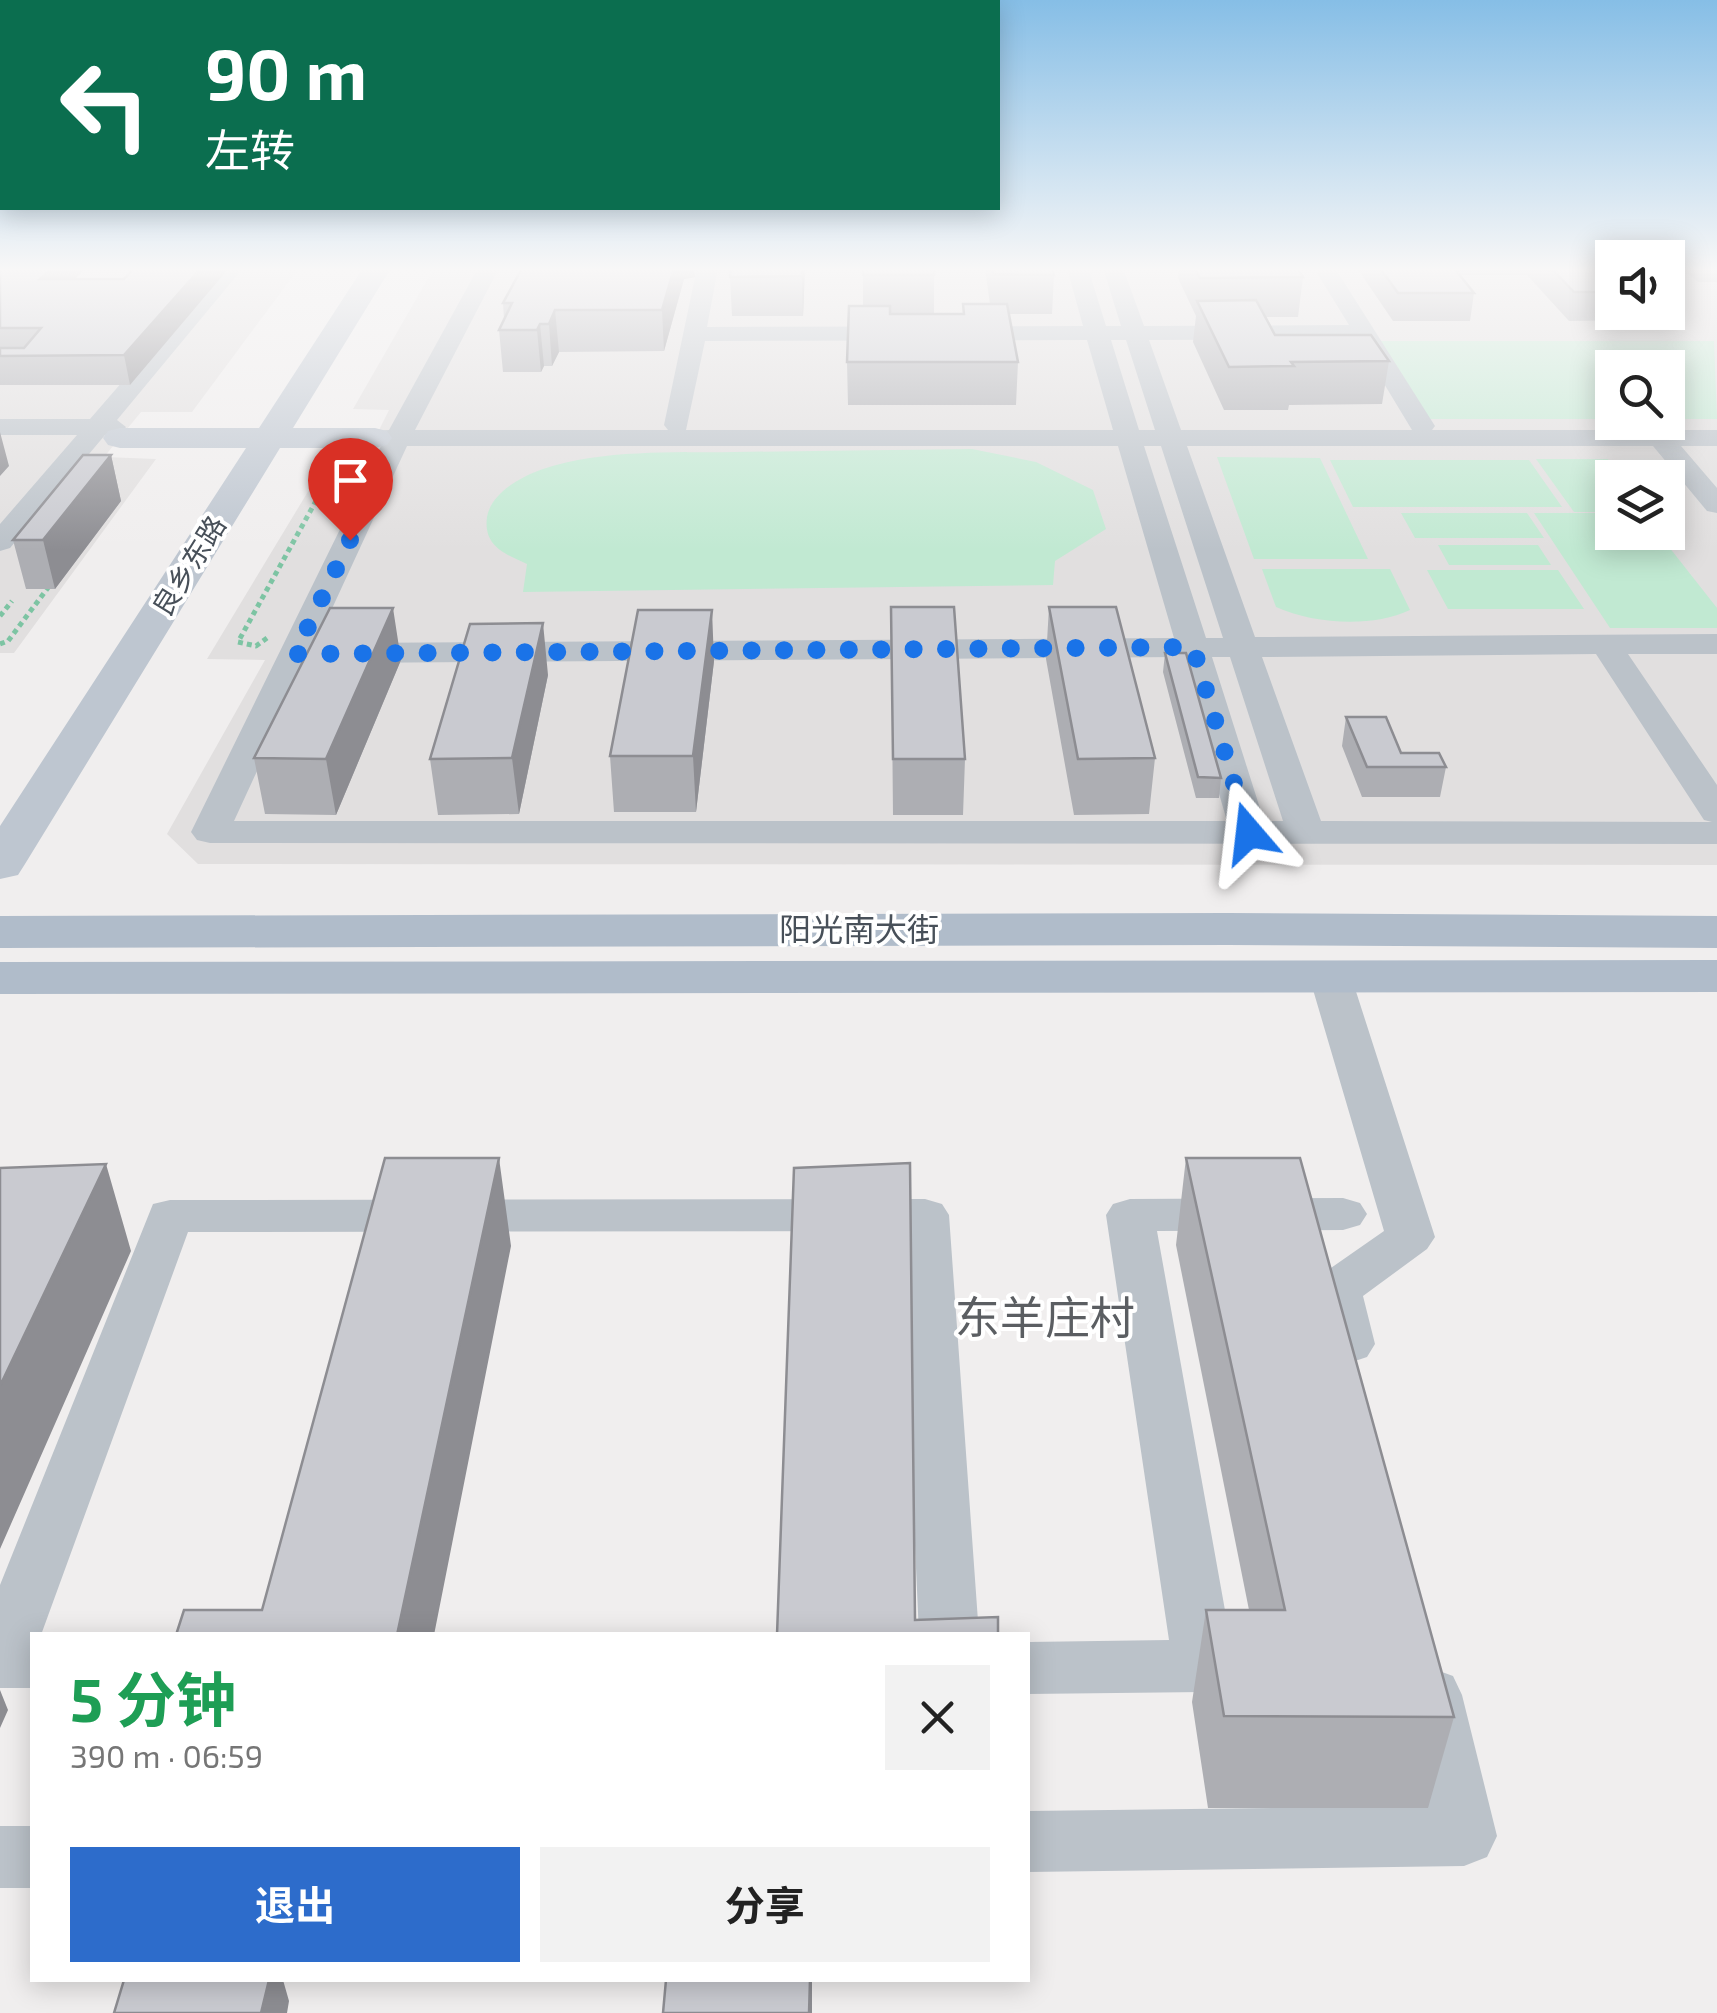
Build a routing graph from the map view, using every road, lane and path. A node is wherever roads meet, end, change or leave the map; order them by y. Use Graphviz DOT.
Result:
graph roads {
  1 [pos="161,362"];
  2 [pos="297,362"];
  3 [pos="308,362"];
  4 [pos="432,362"];
  5 [pos="689,362"];
  6 [pos="1107,362"];
  7 [pos="1146,362"];
  8 [pos="1383,362"];
  9 [pos="677,426"];
  10 [pos="1422,426"];
  11 [pos="1717,426"];
  12 [pos="0,427"];
  13 [pos="1685,429"];
  14 [pos="1595,430"];
  15 [pos="1128,431"];
  16 [pos="1169,431"];
  17 [pos="257,432"];
  18 [pos="1595,432"];
  19 [pos="107,433"];
  20 [pos="389,433"];
  21 [pos="1685,435"];
  22 [pos="0,438"];
  23 [pos="1717,438"];
  24 [pos="1661,440"];
  25 [pos="322,490"];
  26 [pos="1717,505"];
  27 [pos="0,542"];
  28 [pos="50,584"];
  29 [pos="12,601"];
  30 [pos="0,616"];
  31 [pos="274,624"];
  32 [pos="0,644"];
  33 [pos="1717,644"];
  34 [pos="1606,645"];
  35 [pos="1242,646"];
  36 [pos="1193,647"];
  37 [pos="295,654"];
  38 [pos="0,793"];
  39 [pos="1717,812"];
  40 [pos="1249,833"];
  41 [pos="1306,833"];
  42 [pos="1717,833"];
  43 [pos="0,864"];
  44 [pos="0,932"];
  45 [pos="1717,932"];
  46 [pos="1330,976"];
  47 [pos="1717,976"];
  48 [pos="0,978"];
  49 [pos="1342,1214"];
  50 [pos="1362,1403"];
  51 [pos="949,1632"];
  52 [pos="1420,1648"];
  53 [pos="30,1662"];
  54 [pos="1030,1668"];
  55 [pos="1030,1842"];
  56 [pos="0,1857"];
  57 [pos="30,1857"];
  1 -- 19 [label="street"];
  2 -- 17 [label="main road, 良乡东路"];
  3 -- 17 [label="main road, 良乡东路"];
  4 -- 20 [label="street"];
  5 -- 9 [label="street"];
  6 -- 15 [label="street"];
  7 -- 16 [label="street"];
  8 -- 10 [label="street"];
  9 -- 15 [label="street"];
  9 -- 20 [label="street"];
  10 -- 14 [label="street"];
  10 -- 16 [label="street"];
  11 -- 13 [label="street"];
  12 -- 19 [label="street"];
  15 -- 16 [label="street"];
  15 -- 20 [label="street"];
  15 -- 36 [label="street"];
  16 -- 18 [label="street"];
  16 -- 35 [label="street"];
  17 -- 19 [label="main road"];
  17 -- 20 [label="main road"];
  17 -- 38 [label="main road, 良乡东路"];
  17 -- 43 [label="main road, 良乡东路"];
  19 -- 22 [label="street"];
  19 -- 27 [label="street"];
  20 -- 37 [label="street"];
  21 -- 23 [label="street"];
  24 -- 26 [label="street"];
  25 -- 31 [label="path"];
  28 -- 32 [label="path"];
  29 -- 30 [label="path"];
  33 -- 34 [label="street"];
  34 -- 35 [label="street"];
  34 -- 39 [label="street"];
  35 -- 36 [label="street"];
  35 -- 41 [label="street"];
  36 -- 37 [label="street"];
  36 -- 40 [label="street"];
  37 -- 40 [label="street"];
  40 -- 41 [label="street"];
  41 -- 42 [label="street"];
  44 -- 45 [label="main road, 阳光南大街"];
  46 -- 47 [label="main road, 阳光南大街"];
  46 -- 48 [label="main road, 阳光南大街"];
  46 -- 50 [label="street"];
  49 -- 54 [label="street"];
  51 -- 53 [label="street"];
  52 -- 55 [label="street"];
  56 -- 57 [label="street"];
}
